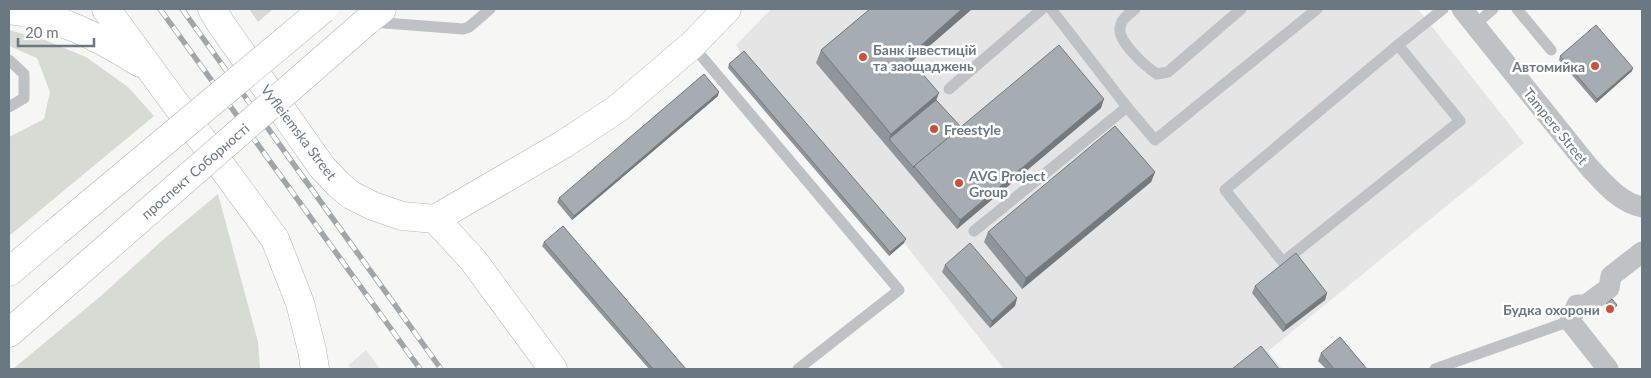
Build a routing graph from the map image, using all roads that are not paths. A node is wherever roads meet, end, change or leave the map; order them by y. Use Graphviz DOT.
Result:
graph roads {
  1 [pos="106,9"];
  2 [pos="212,9"];
  3 [pos="324,9"];
  4 [pos="490,9"];
  5 [pos="726,9"];
  6 [pos="1042,9"];
  7 [pos="1051,9"];
  8 [pos="1135,9"];
  9 [pos="1241,9"];
  10 [pos="1317,9"];
  11 [pos="1443,9"];
  12 [pos="1494,9"];
  13 [pos="1517,9"];
  14 [pos="9,10"];
  15 [pos="375,15"];
  16 [pos="1469,17"];
  17 [pos="692,45"];
  18 [pos="1398,45"];
  19 [pos="1551,50"];
  20 [pos="9,60"];
  21 [pos="152,70"];
  22 [pos="949,88"];
  23 [pos="9,106"];
  24 [pos="1127,107"];
  25 [pos="250,206"];
  26 [pos="1642,207"];
  27 [pos="435,219"];
  28 [pos="974,230"];
  29 [pos="1642,252"];
  30 [pos="9,272"];
  31 [pos="1573,313"];
  32 [pos="9,333"];
  33 [pos="297,369"];
  34 [pos="315,369"];
  35 [pos="552,369"];
  36 [pos="798,369"];
  37 [pos="1435,369"];
  38 [pos="1608,369"];
  1 -- 21 [label="main road"];
  2 -- 27 [label="main road, Vyfleiemska Street"];
  3 -- 30 [label="main road, bridge"];
  4 -- 15 [label="lane"];
  5 -- 17 [label="main road"];
  6 -- 22 [label="lane"];
  7 -- 24 [label="lane"];
  8 -- 9 [label="lane"];
  10 -- 24 [label="lane"];
  11 -- 18 [label="lane"];
  12 -- 16 [label="lane"];
  13 -- 19 [label="lane"];
  14 -- 21 [label="main road"];
  15 -- 32 [label="main road, проспект Соборності, bridge"];
  16 -- 26 [label="street, Tampere Street"];
  17 -- 27 [label="main road"];
  17 -- 36 [label="lane"];
  18 -- 18 [label="lane"];
  20 -- 23 [label="lane"];
  21 -- 25 [label="main road"];
  24 -- 28 [label="lane"];
  25 -- 33 [label="main road"];
  25 -- 34 [label="main road"];
  27 -- 35 [label="main road"];
  29 -- 31 [label="street"];
  31 -- 37 [label="lane"];
  31 -- 38 [label="street"];
}
